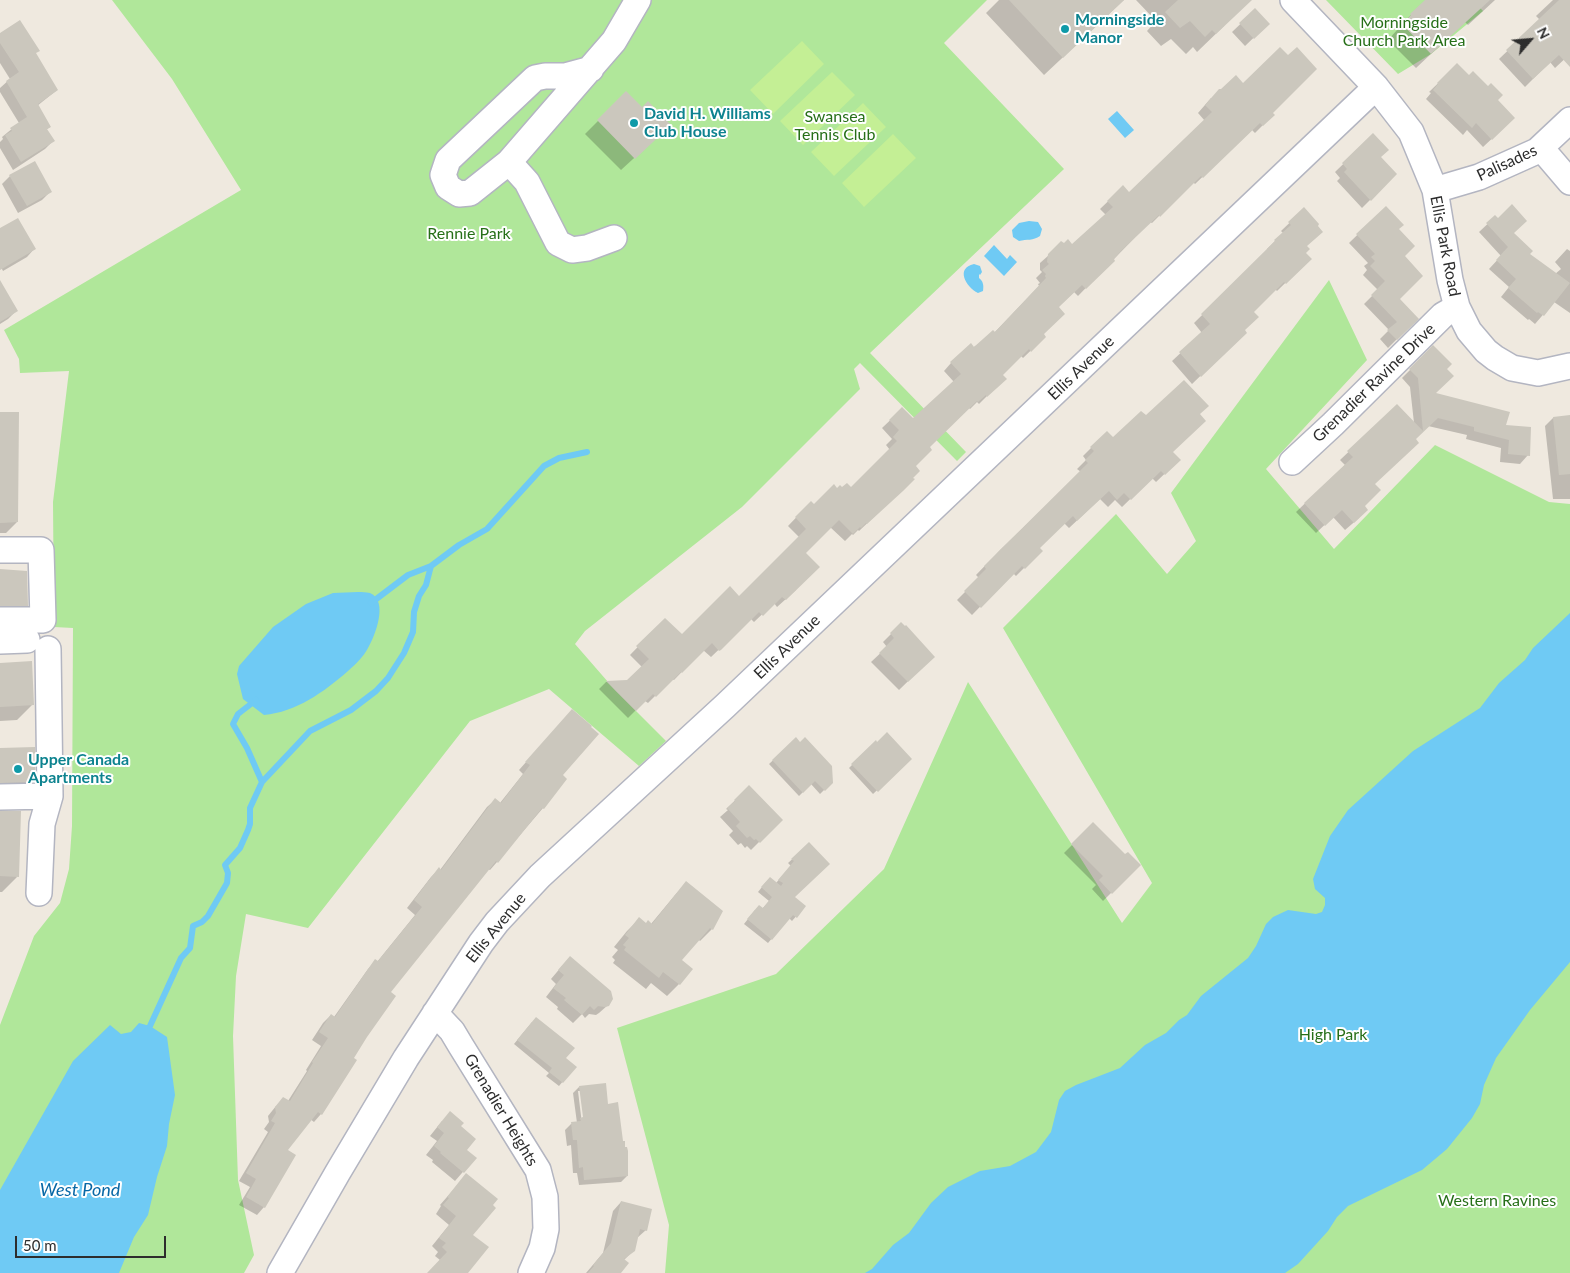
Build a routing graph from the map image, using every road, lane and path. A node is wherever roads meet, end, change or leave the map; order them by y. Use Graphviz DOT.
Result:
graph roads {
  1 [pos="638,0"];
  2 [pos="1293,0"];
  3 [pos="591,69"];
  4 [pos="1376,87"];
  5 [pos="1570,120"];
  6 [pos="1541,148"];
  7 [pos="509,162"];
  8 [pos="1570,182"];
  9 [pos="1435,190"];
  10 [pos="614,238"];
  11 [pos="1457,307"];
  12 [pos="1570,366"];
  13 [pos="1292,462"];
  14 [pos="0,550"];
  15 [pos="0,620"];
  16 [pos="0,641"];
  17 [pos="50,796"];
  18 [pos="0,797"];
  19 [pos="39,893"];
  20 [pos="435,1013"];
  21 [pos="280,1273"];
  22 [pos="531,1273"];
  1 -- 3 [label="street"];
  2 -- 4 [label="street, Ellis Park Road"];
  3 -- 7 [label="street"];
  3 -- 7 [label="street"];
  4 -- 9 [label="street, Ellis Park Road"];
  4 -- 20 [label="street, Ellis Avenue"];
  5 -- 6 [label="street, Palisades"];
  6 -- 8 [label="street"];
  6 -- 9 [label="street, Palisades"];
  7 -- 10 [label="street"];
  9 -- 11 [label="street, Ellis Park Road"];
  11 -- 12 [label="street, Ellis Park Road"];
  11 -- 13 [label="street, Grenadier Ravine Drive"];
  14 -- 15 [label="street"];
  16 -- 17 [label="street"];
  17 -- 18 [label="street"];
  17 -- 19 [label="street"];
  20 -- 21 [label="street, Ellis Avenue"];
  20 -- 22 [label="street, Grenadier Heights"];
}
